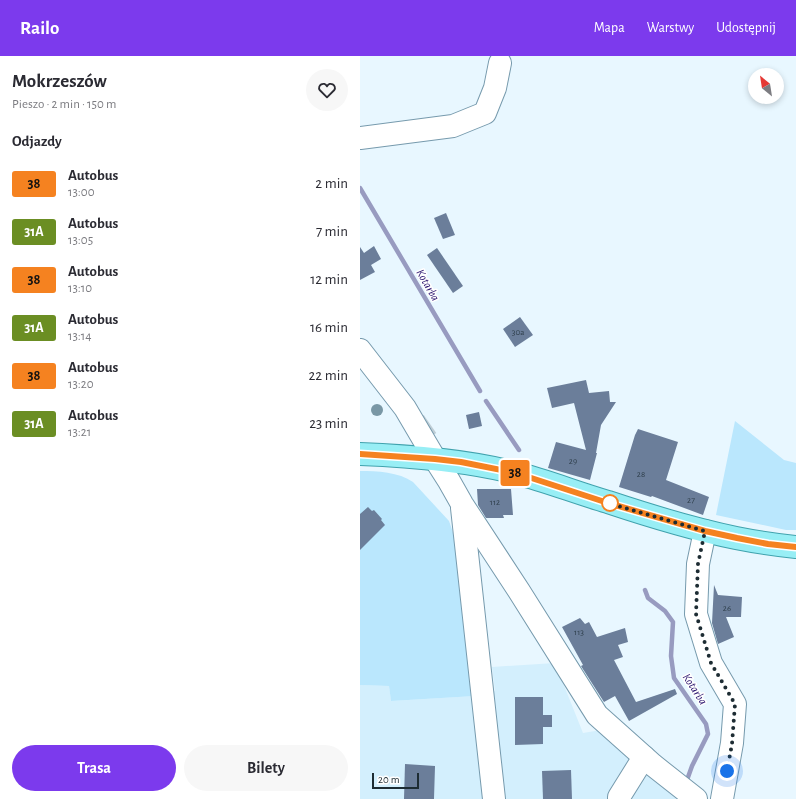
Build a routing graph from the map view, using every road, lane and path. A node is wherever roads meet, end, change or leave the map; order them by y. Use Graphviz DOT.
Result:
graph roads {
  1 [pos="500,63"];
  2 [pos="360,138"];
  3 [pos="360,350"];
  4 [pos="360,454"];
  5 [pos="435,459"];
  6 [pos="462,504"];
  7 [pos="705,531"];
  8 [pos="796,547"];
  9 [pos="644,757"];
  10 [pos="494,799"];
  11 [pos="619,799"];
  12 [pos="696,799"];
  13 [pos="722,799"];
  1 -- 2 [label="street"];
  3 -- 5 [label="street"];
  4 -- 5 [label="main road"];
  5 -- 6 [label="street"];
  5 -- 7 [label="main road"];
  6 -- 9 [label="street"];
  6 -- 10 [label="street"];
  7 -- 8 [label="main road"];
  7 -- 13 [label="street"];
  9 -- 11 [label="street"];
  9 -- 12 [label="street"];
}
